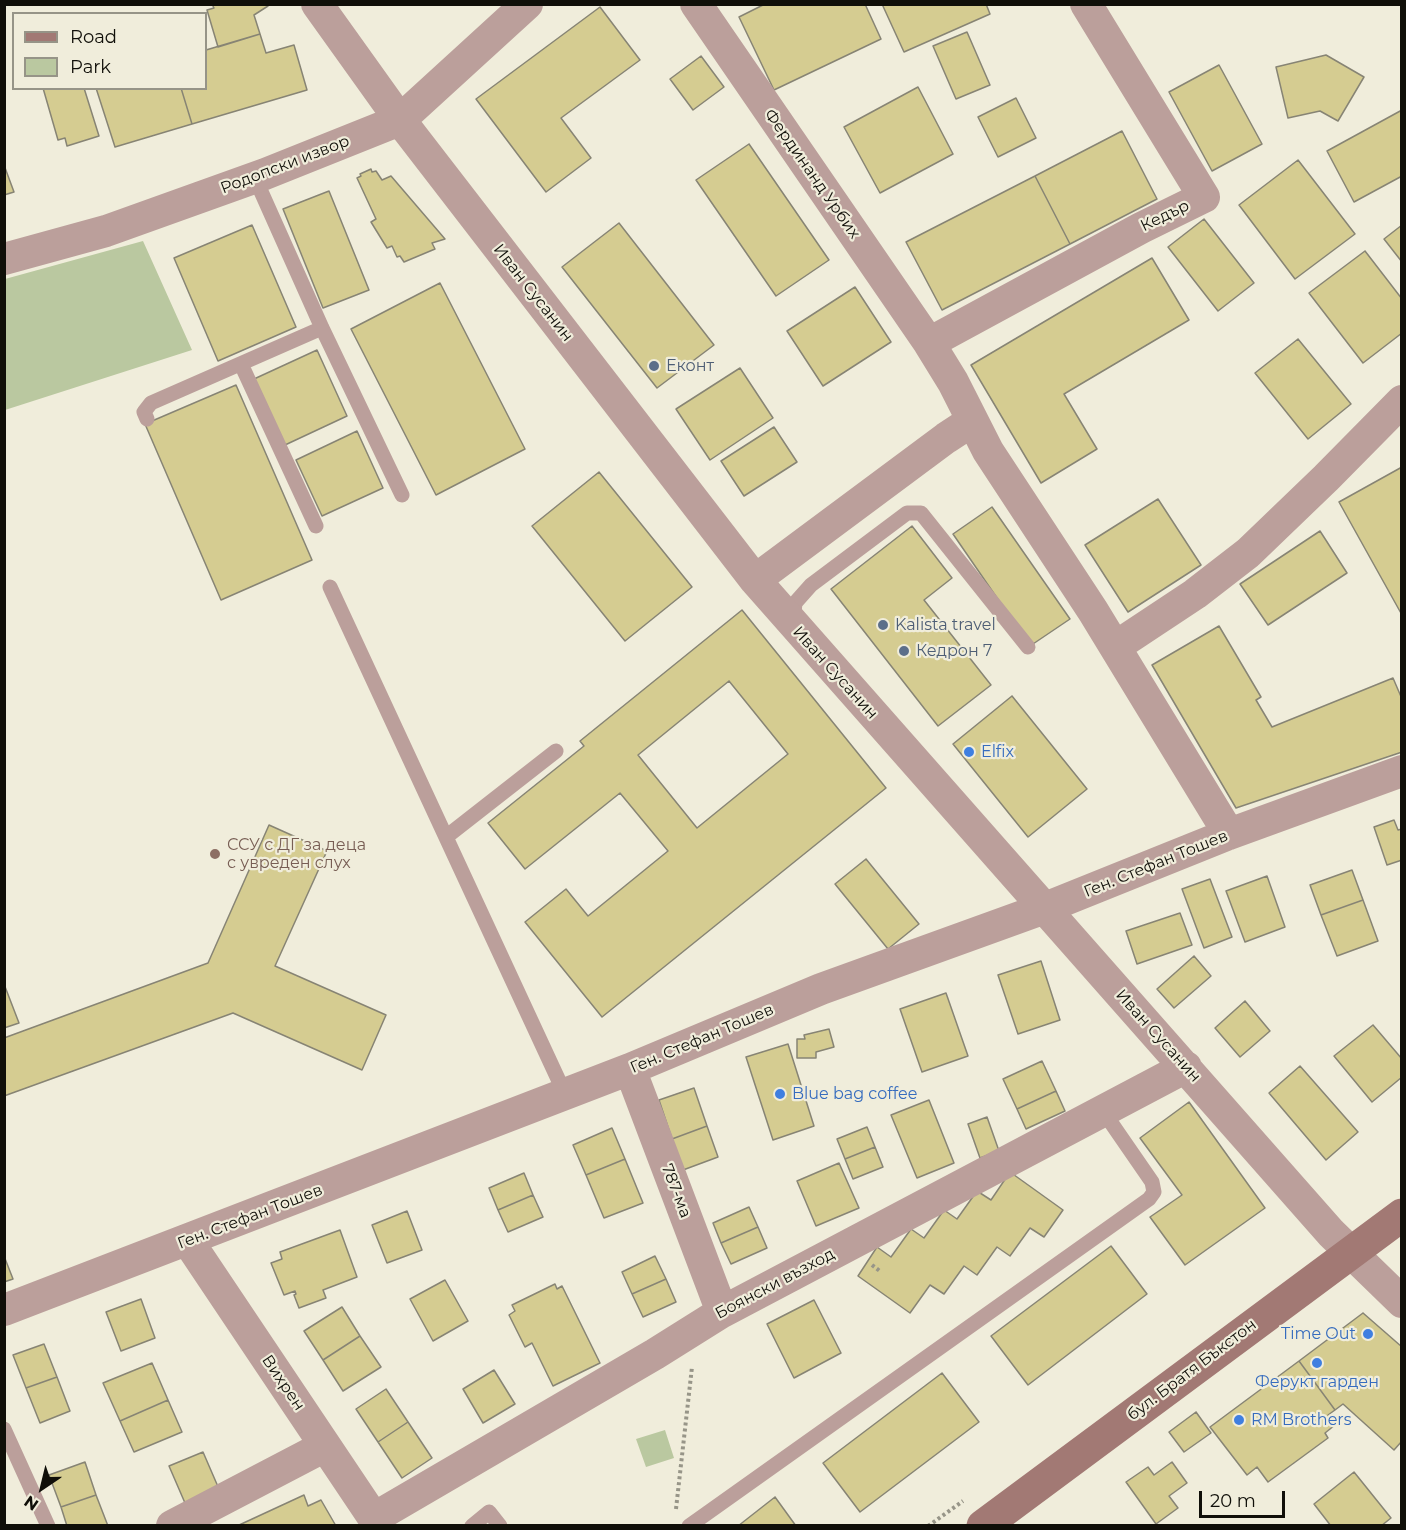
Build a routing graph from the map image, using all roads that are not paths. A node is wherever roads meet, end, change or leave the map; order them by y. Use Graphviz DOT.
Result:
graph roads {
  1 [pos="317,4"];
  2 [pos="527,4"];
  3 [pos="696,4"];
  4 [pos="1086,4"];
  5 [pos="400,120"];
  6 [pos="255,178"];
  7 [pos="4,259"];
  8 [pos="322,328"];
  9 [pos="929,343"];
  10 [pos="242,364"];
  11 [pos="1401,401"];
  12 [pos="147,419"];
  13 [pos="972,421"];
  14 [pos="402,495"];
  15 [pos="316,526"];
  16 [pos="755,580"];
  17 [pos="330,587"];
  18 [pos="793,625"];
  19 [pos="1028,647"];
  20 [pos="1115,647"];
  21 [pos="556,751"];
  22 [pos="1401,771"];
  23 [pos="1229,834"];
  24 [pos="446,837"];
  25 [pos="1045,909"];
  26 [pos="1186,1067"];
  27 [pos="630,1069"];
  28 [pos="565,1094"];
  29 [pos="1103,1111"];
  30 [pos="1401,1215"];
  31 [pos="188,1241"];
  32 [pos="1351,1252"];
  33 [pos="1401,1302"];
  34 [pos="4,1310"];
  35 [pos="710,1320"];
  36 [pos="4,1429"];
  37 [pos="326,1446"];
  38 [pos="376,1522"];
  39 [pos="48,1526"];
  40 [pos="172,1526"];
  41 [pos="472,1526"];
  42 [pos="500,1526"];
  43 [pos="689,1526"];
  44 [pos="983,1526"];
  1 -- 5 [label="street, Иван Сусанин"];
  2 -- 5 [label="street, Родопски извор"];
  3 -- 9 [label="street, Фердинанд Урбих"];
  4 -- 9 [label="street, Кедър"];
  5 -- 6 [label="street, Родопски извор"];
  5 -- 16 [label="street, Иван Сусанин"];
  6 -- 7 [label="street, Родопски извор"];
  6 -- 8 [label="lane"];
  8 -- 10 [label="lane"];
  8 -- 14 [label="lane"];
  9 -- 13 [label="street, Фердинанд Урбих"];
  10 -- 12 [label="lane"];
  10 -- 15 [label="lane"];
  11 -- 20 [label="street"];
  13 -- 16 [label="street"];
  13 -- 20 [label="street, Фердинанд Урбих"];
  16 -- 18 [label="street, Иван Сусанин"];
  17 -- 24 [label="lane"];
  18 -- 19 [label="lane"];
  18 -- 25 [label="street, Иван Сусанин"];
  20 -- 23 [label="street, Фердинанд Урбих"];
  21 -- 24 [label="lane"];
  22 -- 23 [label="street, Ген. Стефан Тошев"];
  23 -- 25 [label="street, Ген. Стефан Тошев"];
  24 -- 28 [label="lane"];
  25 -- 26 [label="street, Иван Сусанин"];
  25 -- 27 [label="street, Ген. Стефан Тошев"];
  26 -- 29 [label="street, Боянски възход"];
  26 -- 32 [label="street, Иван Сусанин"];
  27 -- 28 [label="street, Ген. Стефан Тошев"];
  27 -- 35 [label="street, 787-ма"];
  28 -- 31 [label="street, Ген. Стефан Тошев"];
  29 -- 35 [label="street, Боянски възход"];
  29 -- 43 [label="lane"];
  30 -- 32 [label="street, бул. Братя Бъкстон"];
  31 -- 34 [label="street, Ген. Стефан Тошев"];
  31 -- 37 [label="street, Вихрен"];
  32 -- 33 [label="street, Иван Сусанин"];
  32 -- 44 [label="street, бул. Братя Бъкстон"];
  35 -- 38 [label="street, Боянски възход"];
  36 -- 39 [label="lane"];
  37 -- 38 [label="street, Вихрен"];
  37 -- 40 [label="street"];
  41 -- 42 [label="lane"];
}
